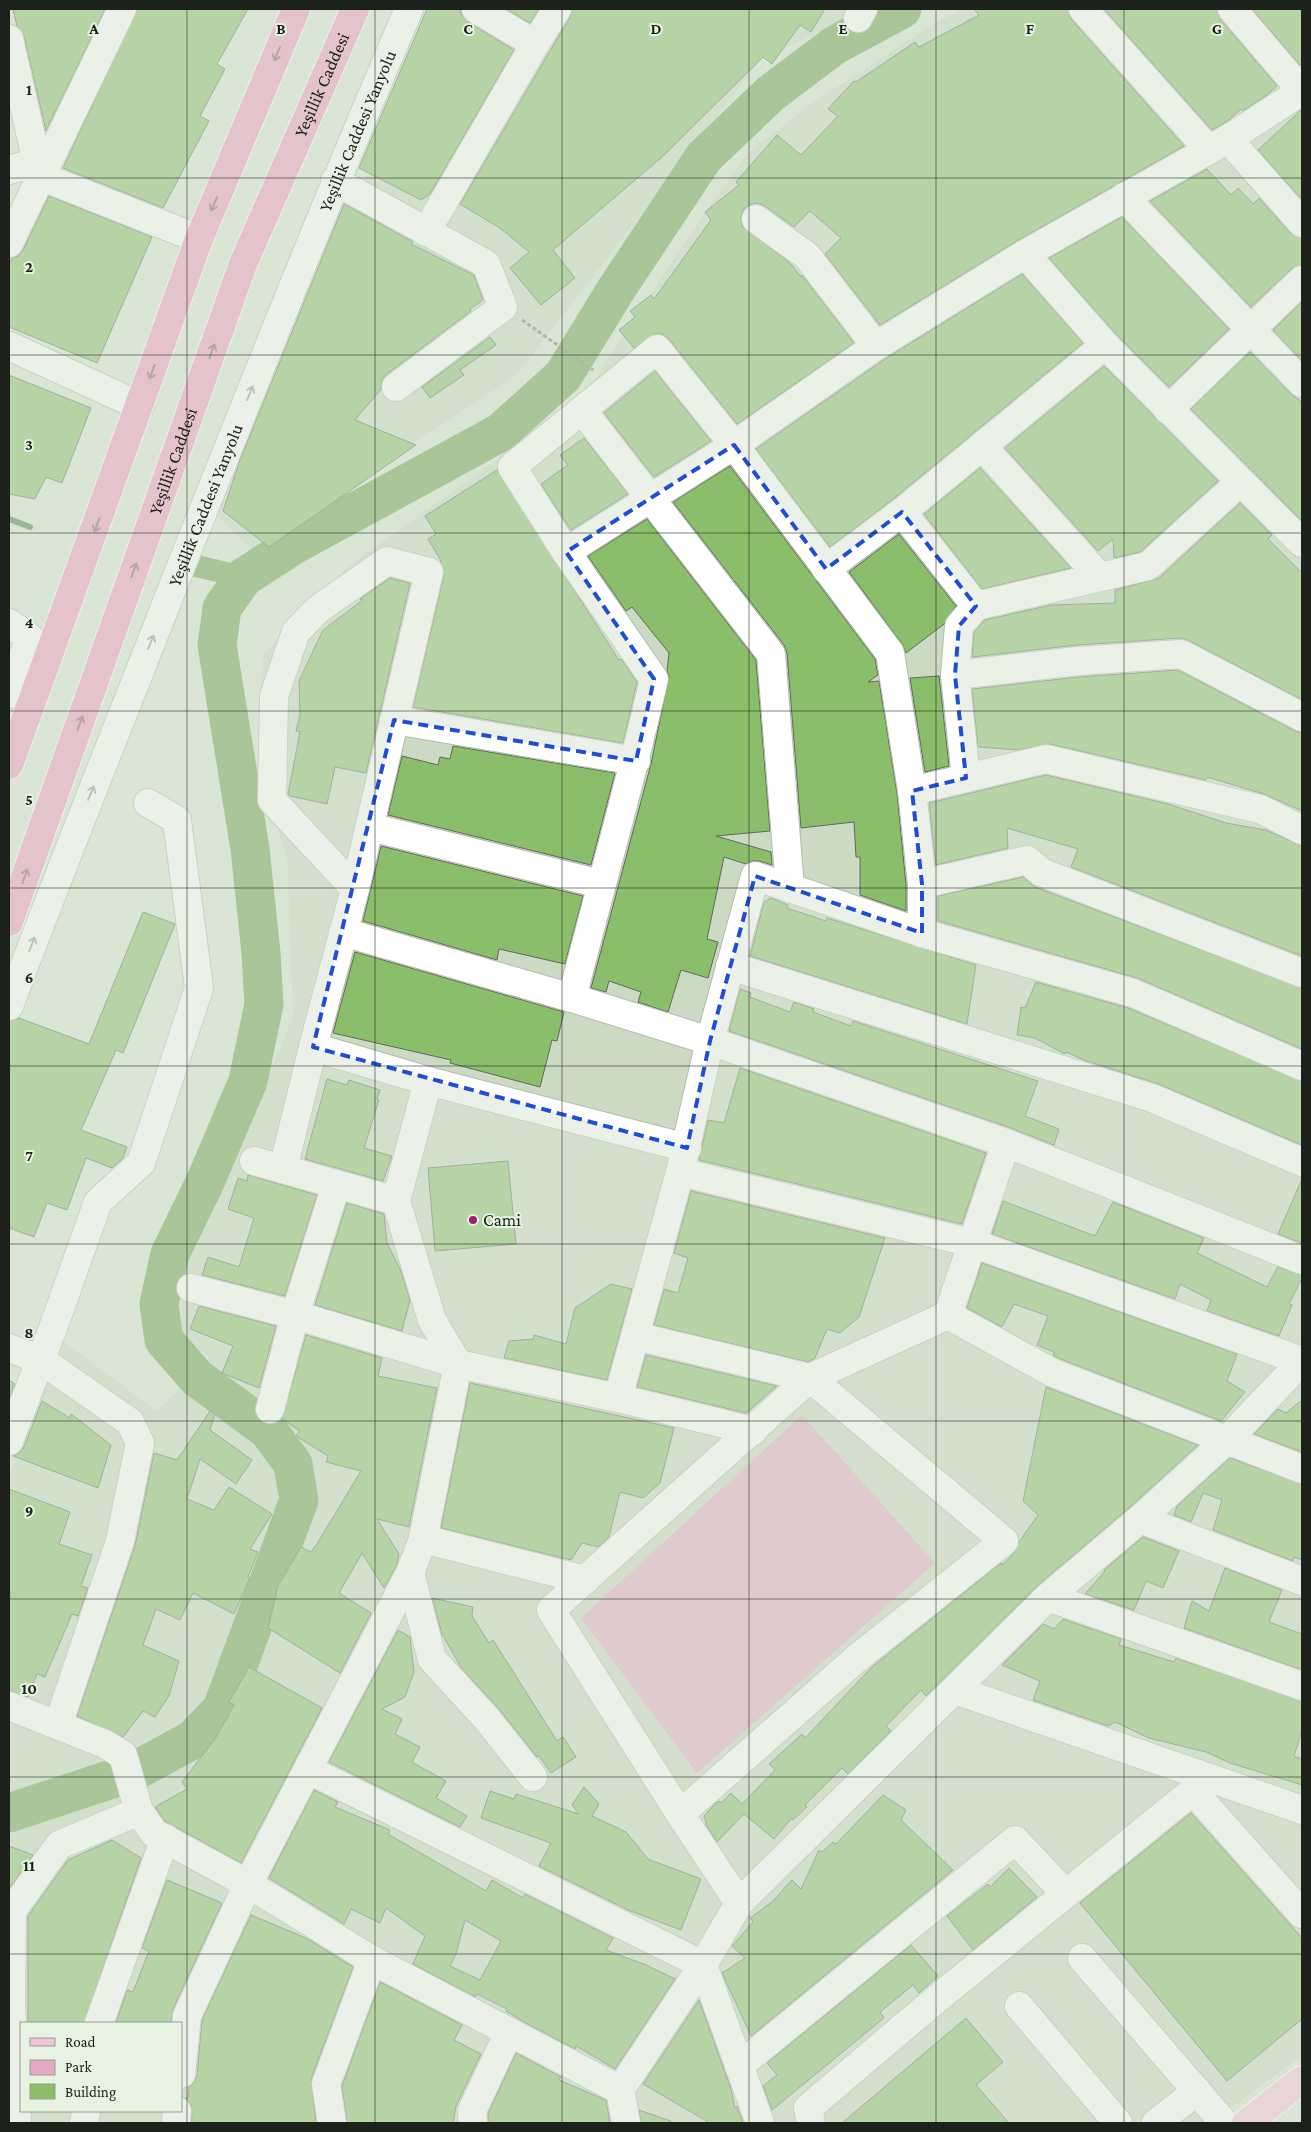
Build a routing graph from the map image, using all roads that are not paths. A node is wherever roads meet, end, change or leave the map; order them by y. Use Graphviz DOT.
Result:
graph roads {
  1 [pos="122,9"];
  2 [pos="296,9"];
  3 [pos="355,9"];
  4 [pos="409,9"];
  5 [pos="476,9"];
  6 [pos="557,9"];
  7 [pos="1083,9"];
  8 [pos="1232,9"];
  9 [pos="9,39"];
  10 [pos="535,44"];
  11 [pos="1302,91"];
  12 [pos="1219,145"];
  13 [pos="39,169"];
  14 [pos="9,170"];
  15 [pos="335,181"];
  16 [pos="1124,197"];
  17 [pos="756,219"];
  18 [pos="1302,223"];
  19 [pos="426,232"];
  20 [pos="199,240"];
  21 [pos="9,243"];
  22 [pos="1026,254"];
  23 [pos="1302,280"];
  24 [pos="1252,330"];
  25 [pos="1104,345"];
  26 [pos="9,346"];
  27 [pos="876,346"];
  28 [pos="1302,383"];
  29 [pos="396,386"];
  30 [pos="140,406"];
  31 [pos="582,410"];
  32 [pos="1168,410"];
  33 [pos="734,445"];
  34 [pos="982,446"];
  35 [pos="1239,482"];
  36 [pos="651,497"];
  37 [pos="902,512"];
  38 [pos="1302,543"];
  39 [pos="566,552"];
  40 [pos="826,569"];
  41 [pos="1099,576"];
  42 [pos="976,606"];
  43 [pos="25,640"];
  44 [pos="955,675"];
  45 [pos="9,694"];
  46 [pos="1302,717"];
  47 [pos="394,720"];
  48 [pos="636,761"];
  49 [pos="9,765"];
  50 [pos="966,778"];
  51 [pos="912,791"];
  52 [pos="148,803"];
  53 [pos="370,828"];
  54 [pos="1302,830"];
  55 [pos="601,884"];
  56 [pos="922,884"];
  57 [pos="790,888"];
  58 [pos="355,890"];
  59 [pos="9,922"];
  60 [pos="343,932"];
  61 [pos="922,933"];
  62 [pos="730,966"];
  63 [pos="1302,973"];
  64 [pos="572,998"];
  65 [pos="9,1006"];
  66 [pos="710,1042"];
  67 [pos="313,1047"];
  68 [pos="1302,1066"];
  69 [pos="428,1081"];
  70 [pos="1006,1143"];
  71 [pos="683,1160"];
  72 [pos="254,1161"];
  73 [pos="1302,1162"];
  74 [pos="283,1169"];
  75 [pos="336,1185"];
  76 [pos="396,1200"];
  77 [pos="972,1243"];
  78 [pos="1302,1260"];
  79 [pos="191,1288"];
  80 [pos="295,1315"];
  81 [pos="948,1315"];
  82 [pos="636,1336"];
  83 [pos="9,1348"];
  84 [pos="40,1360"];
  85 [pos="458,1364"];
  86 [pos="810,1378"];
  87 [pos="618,1398"];
  88 [pos="270,1409"];
  89 [pos="753,1430"];
  90 [pos="1228,1439"];
  91 [pos="9,1441"];
  92 [pos="1302,1469"];
  93 [pos="1140,1519"];
  94 [pos="423,1539"];
  95 [pos="410,1573"];
  96 [pos="585,1580"];
  97 [pos="1302,1581"];
  98 [pos="1048,1597"];
  99 [pos="1302,1686"];
  100 [pos="955,1690"];
  101 [pos="9,1706"];
  102 [pos="58,1725"];
  103 [pos="309,1770"];
  104 [pos="532,1777"];
  105 [pos="1201,1785"];
  106 [pos="138,1806"];
  107 [pos="1302,1810"];
  108 [pos="680,1814"];
  109 [pos="165,1838"];
  110 [pos="248,1884"];
  111 [pos="1065,1893"];
  112 [pos="739,1903"];
  113 [pos="1302,1914"];
  114 [pos="1082,1958"];
  115 [pos="372,1960"];
  116 [pos="702,1965"];
  117 [pos="1019,2006"];
  118 [pos="98,2022"];
  119 [pos="509,2032"];
  120 [pos="182,2064"];
  121 [pos="739,2066"];
  122 [pos="1302,2080"];
  123 [pos="620,2090"];
  124 [pos="1196,2091"];
  125 [pos="17,2123"];
  126 [pos="332,2123"];
  127 [pos="473,2123"];
  128 [pos="626,2123"];
  129 [pos="760,2123"];
  130 [pos="810,2123"];
  131 [pos="1118,2123"];
  132 [pos="1156,2123"];
  133 [pos="1224,2123"];
  134 [pos="1246,2123"];
  1 -- 13 [label="street"];
  2 -- 20 [label="highway, one-way"];
  59 -- 3 [label="highway, Yeşillik Caddesi, one-way"];
  4 -- 15 [label="street, Yeşillik Caddesi Yanyolu"];
  5 -- 10 [label="street"];
  6 -- 10 [label="street"];
  7 -- 12 [label="street"];
  8 -- 11 [label="street"];
  9 -- 13 [label="street"];
  10 -- 19 [label="street"];
  11 -- 12 [label="street"];
  12 -- 16 [label="street"];
  12 -- 18 [label="street"];
  13 -- 14 [label="street"];
  13 -- 20 [label="street"];
  13 -- 21 [label="street"];
  15 -- 19 [label="street"];
  65 -- 15 [label="street, Yeşillik Caddesi Yanyolu, one-way"];
  16 -- 22 [label="street"];
  16 -- 24 [label="street"];
  17 -- 27 [label="street"];
  19 -- 29 [label="street"];
  20 -- 30 [label="highway, one-way"];
  22 -- 25 [label="street"];
  22 -- 27 [label="street"];
  23 -- 24 [label="street"];
  24 -- 28 [label="street"];
  24 -- 32 [label="street"];
  25 -- 32 [label="street"];
  25 -- 34 [label="street"];
  26 -- 30 [label="street"];
  27 -- 33 [label="street"];
  30 -- 43 [label="highway, one-way"];
  31 -- 33 [label="street"];
  31 -- 36 [label="street"];
  31 -- 39 [label="street"];
  32 -- 35 [label="street"];
  33 -- 36 [label="street"];
  33 -- 40 [label="street"];
  34 -- 37 [label="street"];
  34 -- 41 [label="street"];
  35 -- 38 [label="street"];
  35 -- 41 [label="street"];
  36 -- 39 [label="street"];
  36 -- 57 [label="street"];
  37 -- 40 [label="street"];
  37 -- 42 [label="street"];
  39 -- 48 [label="street"];
  40 -- 51 [label="street"];
  41 -- 42 [label="street"];
  42 -- 44 [label="street"];
  43 -- 45 [label="street"];
  43 -- 49 [label="highway"];
  44 -- 46 [label="street"];
  44 -- 50 [label="street"];
  47 -- 48 [label="street"];
  47 -- 53 [label="street"];
  47 -- 58 [label="street"];
  48 -- 55 [label="street"];
  50 -- 51 [label="street"];
  50 -- 54 [label="street"];
  51 -- 56 [label="street"];
  52 -- 84 [label="street"];
  53 -- 55 [label="street"];
  53 -- 58 [label="street"];
  55 -- 64 [label="street"];
  56 -- 61 [label="street"];
  56 -- 63 [label="street"];
  57 -- 61 [label="street"];
  57 -- 62 [label="street"];
  58 -- 60 [label="street"];
  60 -- 64 [label="street"];
  60 -- 67 [label="street"];
  61 -- 68 [label="street"];
  62 -- 66 [label="street"];
  62 -- 73 [label="street"];
  64 -- 66 [label="street"];
  66 -- 70 [label="street"];
  66 -- 71 [label="street"];
  67 -- 69 [label="street"];
  67 -- 74 [label="street"];
  69 -- 71 [label="street"];
  69 -- 76 [label="street"];
  70 -- 77 [label="street"];
  70 -- 78 [label="street"];
  71 -- 77 [label="street"];
  71 -- 82 [label="street"];
  72 -- 74 [label="street"];
  74 -- 75 [label="street"];
  75 -- 76 [label="street"];
  75 -- 80 [label="street"];
  76 -- 85 [label="street"];
  77 -- 81 [label="street"];
  77 -- 90 [label="street"];
  79 -- 80 [label="street"];
  80 -- 85 [label="street"];
  80 -- 88 [label="street"];
  81 -- 86 [label="street"];
  81 -- 90 [label="street"];
  82 -- 86 [label="street"];
  82 -- 87 [label="street"];
  83 -- 84 [label="street"];
  84 -- 91 [label="street"];
  84 -- 102 [label="street"];
  85 -- 87 [label="street"];
  85 -- 94 [label="street"];
  86 -- 89 [label="street"];
  86 -- 108 [label="street"];
  87 -- 89 [label="street"];
  89 -- 96 [label="street"];
  90 -- 92 [label="street"];
  90 -- 93 [label="street"];
  93 -- 97 [label="street"];
  93 -- 98 [label="street"];
  94 -- 95 [label="street"];
  94 -- 96 [label="street"];
  95 -- 103 [label="street"];
  95 -- 104 [label="street"];
  96 -- 108 [label="street"];
  98 -- 99 [label="street"];
  98 -- 100 [label="street"];
  100 -- 105 [label="street"];
  100 -- 112 [label="street"];
  101 -- 102 [label="street"];
  102 -- 106 [label="street"];
  103 -- 110 [label="street"];
  103 -- 116 [label="street"];
  105 -- 107 [label="street"];
  105 -- 111 [label="street"];
  105 -- 113 [label="street"];
  106 -- 109 [label="street"];
  106 -- 125 [label="street"];
  108 -- 112 [label="street"];
  109 -- 110 [label="street"];
  109 -- 118 [label="street"];
  110 -- 115 [label="street"];
  110 -- 120 [label="street"];
  111 -- 121 [label="street"];
  111 -- 130 [label="street"];
  112 -- 116 [label="street"];
  114 -- 124 [label="street"];
  115 -- 119 [label="street"];
  115 -- 126 [label="street"];
  116 -- 121 [label="street"];
  116 -- 123 [label="street"];
  117 -- 131 [label="street"];
  119 -- 123 [label="street"];
  119 -- 127 [label="street"];
  121 -- 129 [label="street"];
  122 -- 134 [label="main road"];
  123 -- 128 [label="street"];
  124 -- 132 [label="street"];
  124 -- 133 [label="street"];
}
